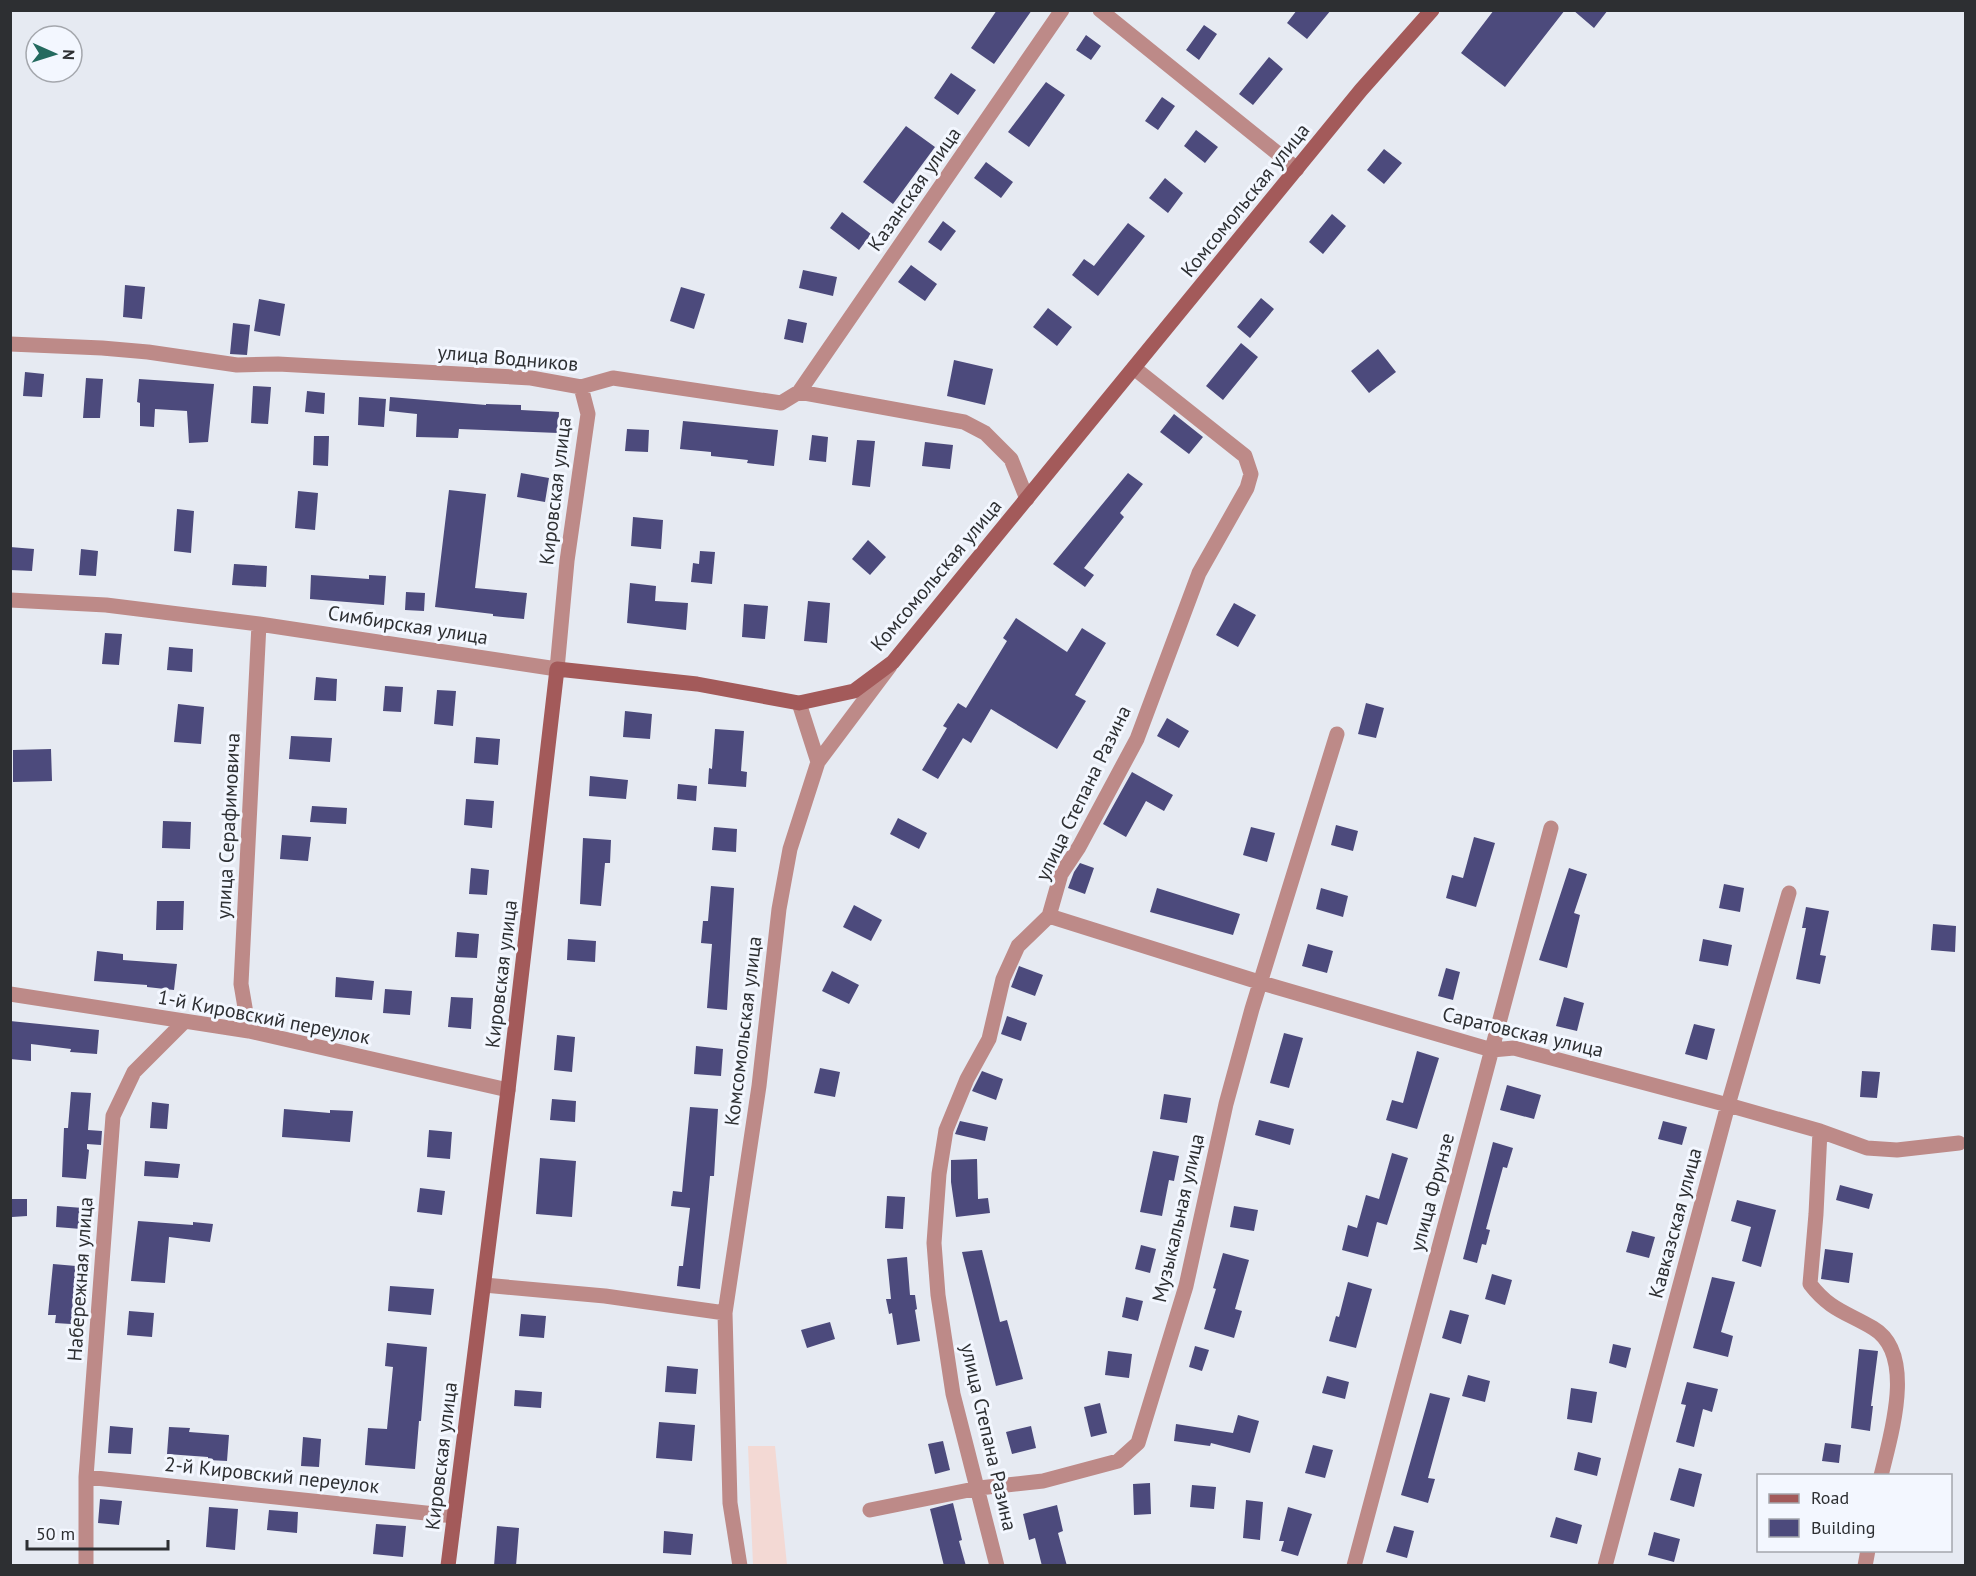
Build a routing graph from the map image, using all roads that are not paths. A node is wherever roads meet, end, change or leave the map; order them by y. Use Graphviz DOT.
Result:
graph roads {
  1 [pos="1062,10"];
  2 [pos="1100,10"];
  3 [pos="1432,10"];
  4 [pos="1297,169"];
  5 [pos="10,344"];
  6 [pos="1134,368"];
  7 [pos="581,387"];
  8 [pos="799,392"];
  9 [pos="1027,498"];
  10 [pos="10,600"];
  11 [pos="259,624"];
  12 [pos="893,662"];
  13 [pos="556,669"];
  14 [pos="799,703"];
  15 [pos="1337,734"];
  16 [pos="818,762"];
  17 [pos="1551,828"];
  18 [pos="1789,893"];
  19 [pos="1049,916"];
  20 [pos="1262,983"];
  21 [pos="10,994"];
  22 [pos="184,1021"];
  23 [pos="249,1031"];
  24 [pos="1492,1050"];
  25 [pos="508,1090"];
  26 [pos="1728,1105"];
  27 [pos="1820,1131"];
  28 [pos="1959,1143"];
  29 [pos="484,1285"];
  30 [pos="725,1313"];
  31 [pos="1881,1474"];
  32 [pos="86,1477"];
  33 [pos="979,1488"];
  34 [pos="870,1510"];
  35 [pos="454,1516"];
  36 [pos="86,1566"];
  37 [pos="448,1566"];
  38 [pos="740,1566"];
  39 [pos="997,1566"];
  40 [pos="1354,1566"];
  41 [pos="1605,1566"];
  1 -- 8 [label="street, Казанская улица"];
  2 -- 4 [label="street"];
  3 -- 4 [label="main road, Комсомольская улица"];
  4 -- 6 [label="main road, Комсомольская улица"];
  5 -- 7 [label="street, улица Водников"];
  6 -- 9 [label="main road, Комсомольская улица"];
  6 -- 19 [label="street, улица Степана Разина"];
  7 -- 8 [label="street, улица Водников"];
  7 -- 13 [label="street, Кировская улица"];
  8 -- 9 [label="street"];
  9 -- 12 [label="main road, Комсомольская улица"];
  10 -- 11 [label="street, Симбирская улица"];
  11 -- 13 [label="street, Симбирская улица"];
  11 -- 23 [label="street, улица Серафимовича"];
  12 -- 14 [label="main road, Комсомольская улица"];
  12 -- 16 [label="street, Комсомольская улица"];
  13 -- 14 [label="main road, Симбирская улица"];
  13 -- 25 [label="main road, Кировская улица"];
  14 -- 16 [label="street"];
  15 -- 20 [label="street, Музыкальная улица"];
  16 -- 30 [label="street, Комсомольская улица"];
  17 -- 24 [label="street, улица Фрунзе"];
  18 -- 26 [label="street, Кавказская улица"];
  19 -- 20 [label="street, Саратовская улица"];
  19 -- 33 [label="street, улица Степана Разина"];
  20 -- 24 [label="street, Саратовская улица"];
  20 -- 33 [label="street, Музыкальная улица"];
  21 -- 22 [label="street, 1-й Кировский переулок"];
  22 -- 23 [label="street, 1-й Кировский переулок"];
  22 -- 32 [label="street, Набережная улица"];
  23 -- 25 [label="street, 1-й Кировский переулок"];
  24 -- 26 [label="street, Саратовская улица"];
  24 -- 40 [label="street, улица Фрунзе"];
  25 -- 29 [label="main road, Кировская улица"];
  26 -- 27 [label="street, Саратовская улица"];
  26 -- 41 [label="street, Кавказская улица"];
  27 -- 28 [label="street, Саратовская улица"];
  27 -- 31 [label="street"];
  29 -- 30 [label="street"];
  29 -- 35 [label="main road, Кировская улица"];
  30 -- 38 [label="street, Комсомольская улица"];
  32 -- 35 [label="street, 2-й Кировский переулок"];
  32 -- 36 [label="street, Набережная улица"];
  33 -- 34 [label="street, Музыкальная улица"];
  33 -- 39 [label="street, улица Степана Разина"];
  35 -- 37 [label="main road, Кировская улица"];
}
